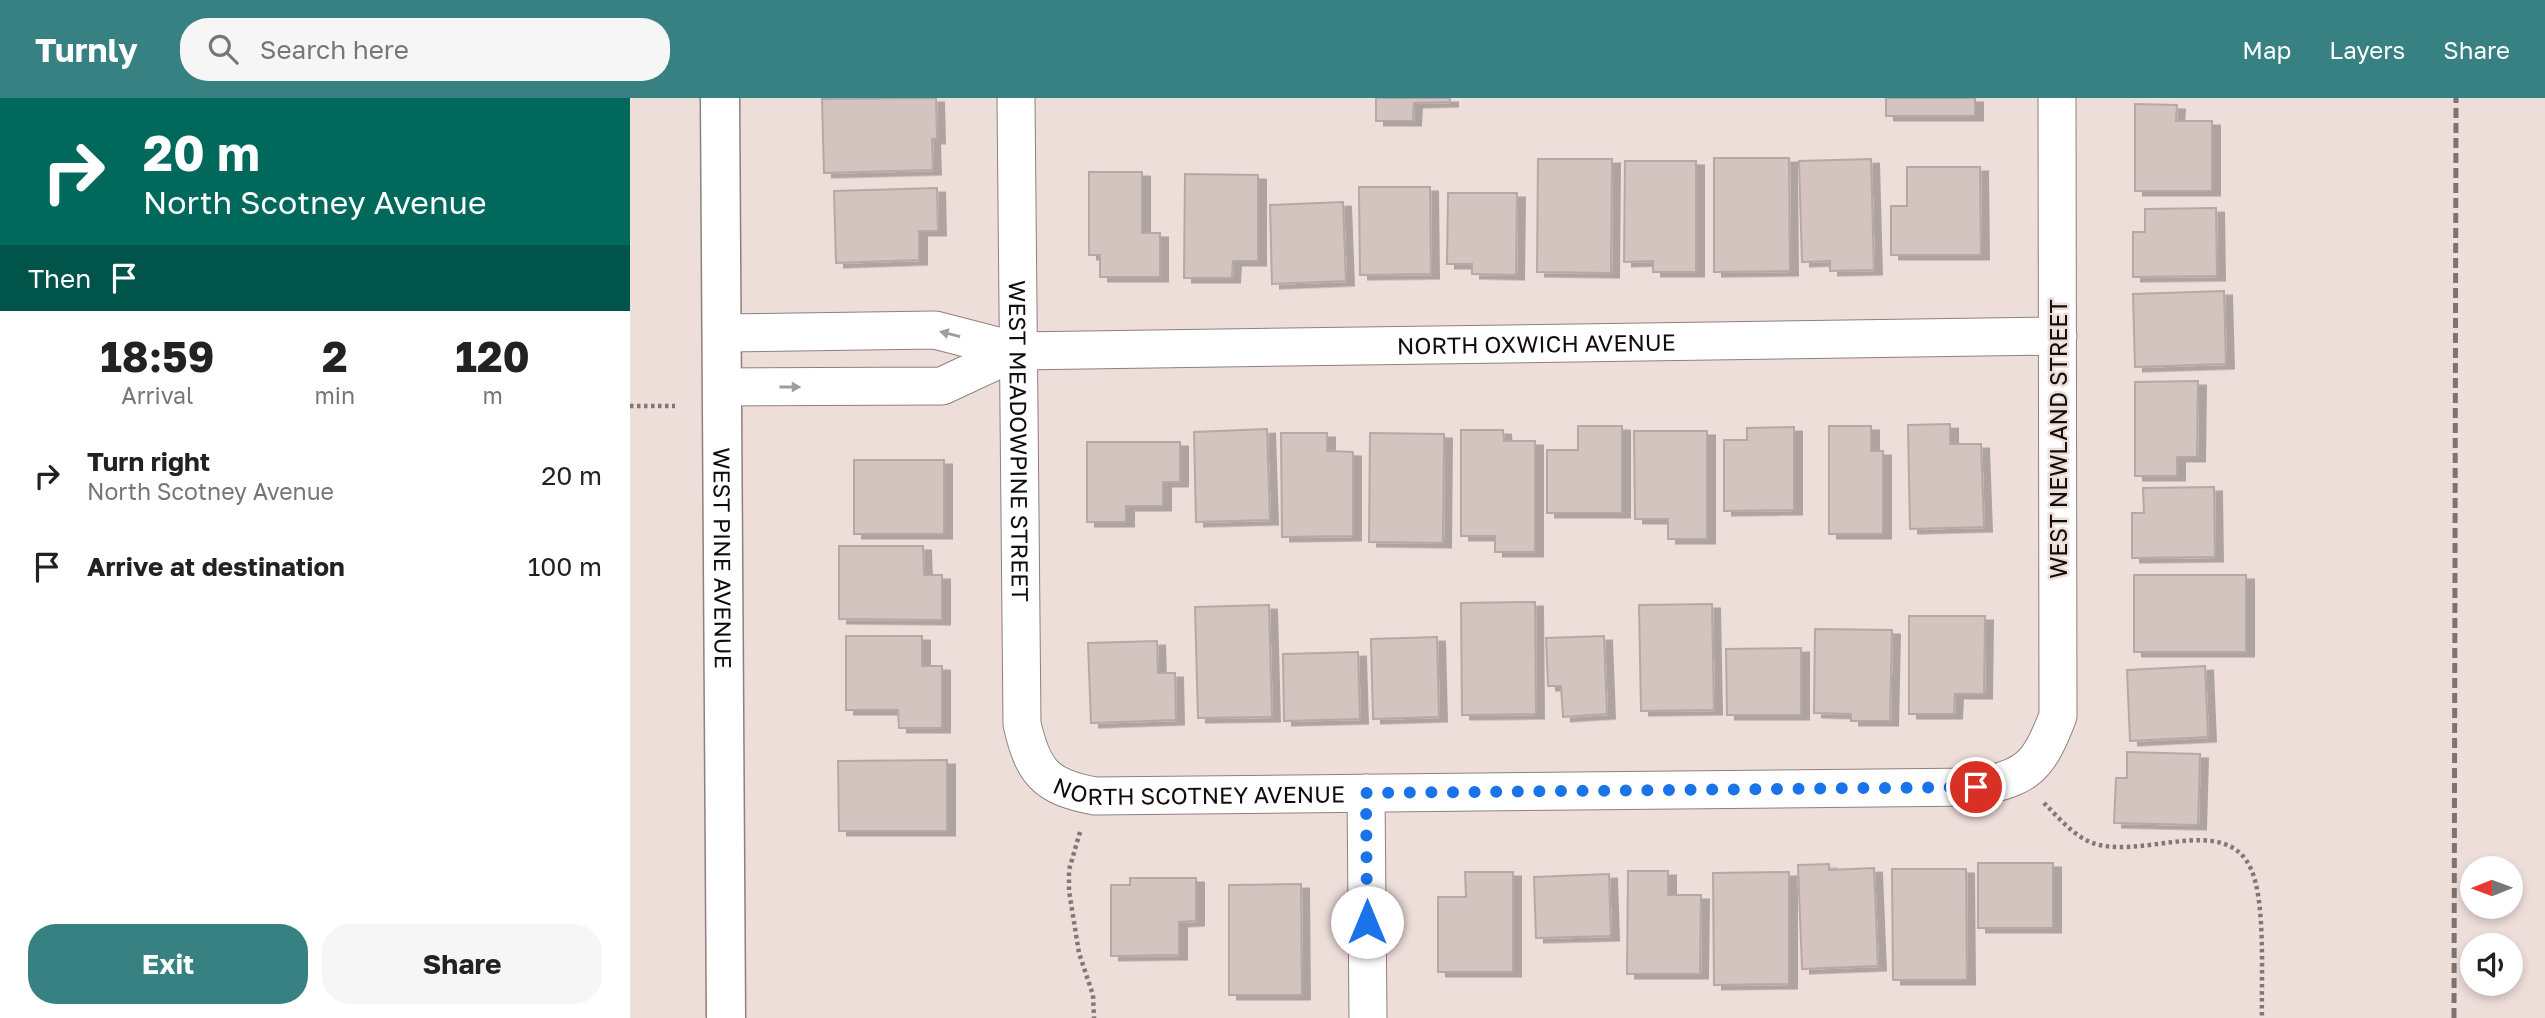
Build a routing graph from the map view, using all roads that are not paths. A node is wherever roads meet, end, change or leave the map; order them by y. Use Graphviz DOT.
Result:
graph roads {
  1 [pos="720,98"];
  2 [pos="1016,98"];
  3 [pos="2057,98"];
  4 [pos="722,333"];
  5 [pos="2057,337"];
  6 [pos="1017,351"];
  7 [pos="722,387"];
  8 [pos="1045,778"];
  9 [pos="2035,787"];
  10 [pos="1366,793"];
  11 [pos="726,1018"];
  12 [pos="1368,1018"];
  1 -- 4 [label="street, WEST PINE AVENUE"];
  2 -- 6 [label="street, WEST MEADOWPINE STREET"];
  3 -- 5 [label="street, WEST NEWLAND STREET"];
  6 -- 4 [label="street, NORTH OXWICH AVENUE, one-way"];
  4 -- 7 [label="street, WEST PINE AVENUE"];
  5 -- 6 [label="street, NORTH OXWICH AVENUE"];
  5 -- 9 [label="street, WEST NEWLAND STREET"];
  7 -- 6 [label="street, NORTH OXWICH AVENUE, one-way"];
  6 -- 8 [label="street, WEST MEADOWPINE STREET"];
  7 -- 11 [label="street, WEST PINE AVENUE"];
  8 -- 10 [label="street, NORTH SCOTNEY AVENUE"];
  9 -- 10 [label="street, NORTH SCOTNEY AVENUE"];
  10 -- 12 [label="street"];
}
